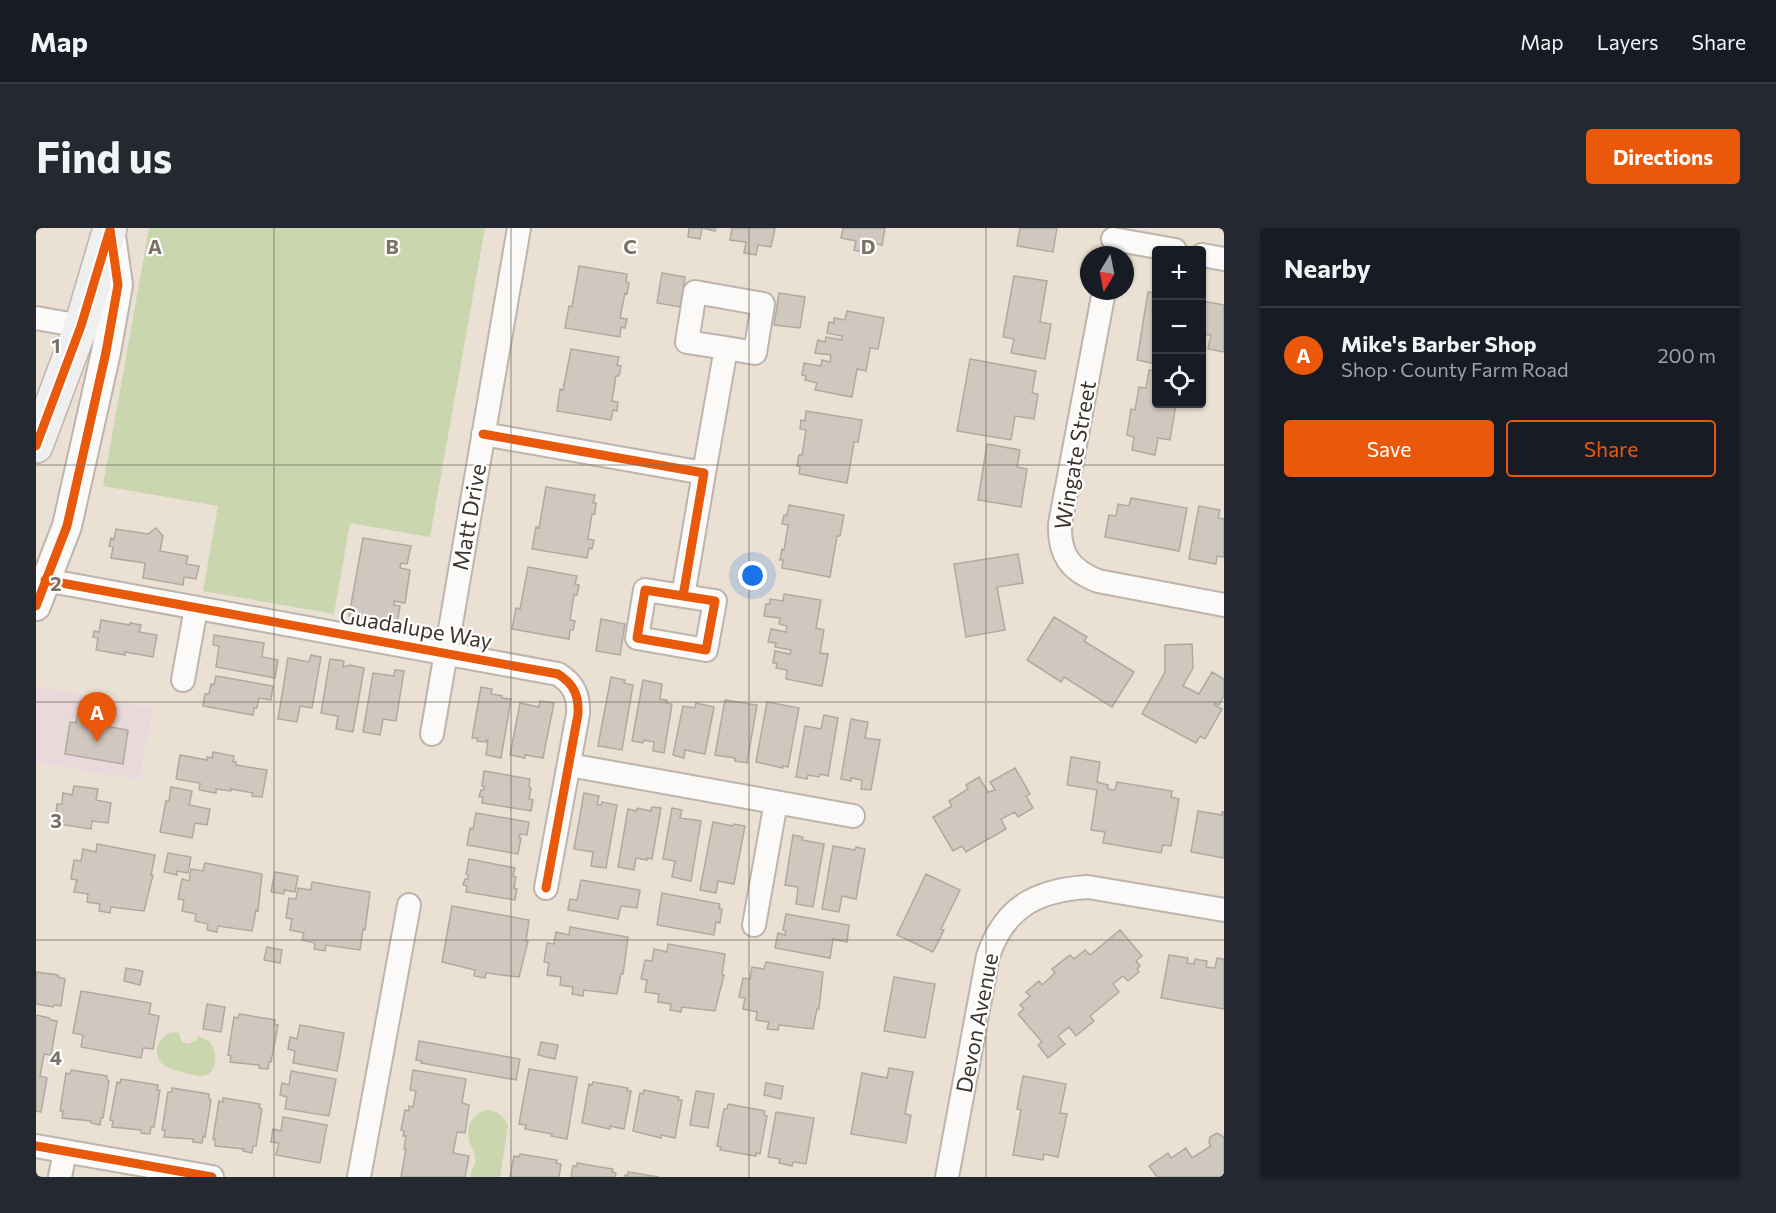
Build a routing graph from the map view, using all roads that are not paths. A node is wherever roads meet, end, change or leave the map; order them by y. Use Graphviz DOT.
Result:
graph roads {
  1 [pos="110,228"];
  2 [pos="519,228"];
  3 [pos="1113,241"];
  4 [pos="1152,247"];
  5 [pos="1206,256"];
  6 [pos="1224,260"];
  7 [pos="1102,300"];
  8 [pos="36,318"];
  9 [pos="81,326"];
  10 [pos="726,348"];
  11 [pos="483,434"];
  12 [pos="36,446"];
  13 [pos="704,473"];
  14 [pos="40,593"];
  15 [pos="683,596"];
  16 [pos="1224,605"];
  17 [pos="196,608"];
  18 [pos="447,653"];
  19 [pos="183,680"];
  20 [pos="432,734"];
  21 [pos="569,765"];
  22 [pos="776,802"];
  23 [pos="853,816"];
  24 [pos="546,888"];
  25 [pos="409,905"];
  26 [pos="1224,910"];
  27 [pos="754,925"];
  28 [pos="36,1146"];
  29 [pos="65,1151"];
  30 [pos="60,1177"];
  31 [pos="212,1177"];
  32 [pos="359,1177"];
  33 [pos="947,1177"];
  1 -- 9 [label="main road"];
  1 -- 14 [label="street"];
  2 -- 11 [label="street, Matt Drive"];
  3 -- 4 [label="street"];
  5 -- 6 [label="street"];
  7 -- 16 [label="street, Wingate Street"];
  8 -- 9 [label="street"];
  9 -- 12 [label="main road"];
  10 -- 13 [label="street"];
  11 -- 13 [label="street"];
  11 -- 18 [label="street, Matt Drive"];
  13 -- 15 [label="street"];
  14 -- 17 [label="street, Guadalupe Way"];
  17 -- 18 [label="street, Guadalupe Way"];
  17 -- 19 [label="street"];
  18 -- 20 [label="street, Matt Drive"];
  18 -- 21 [label="street, Guadalupe Way"];
  21 -- 22 [label="street"];
  21 -- 24 [label="street, Guadalupe Way"];
  22 -- 23 [label="street"];
  22 -- 27 [label="street"];
  25 -- 32 [label="street"];
  26 -- 33 [label="street, Devon Avenue"];
  28 -- 29 [label="street"];
  29 -- 30 [label="street"];
  29 -- 31 [label="street"];
}
